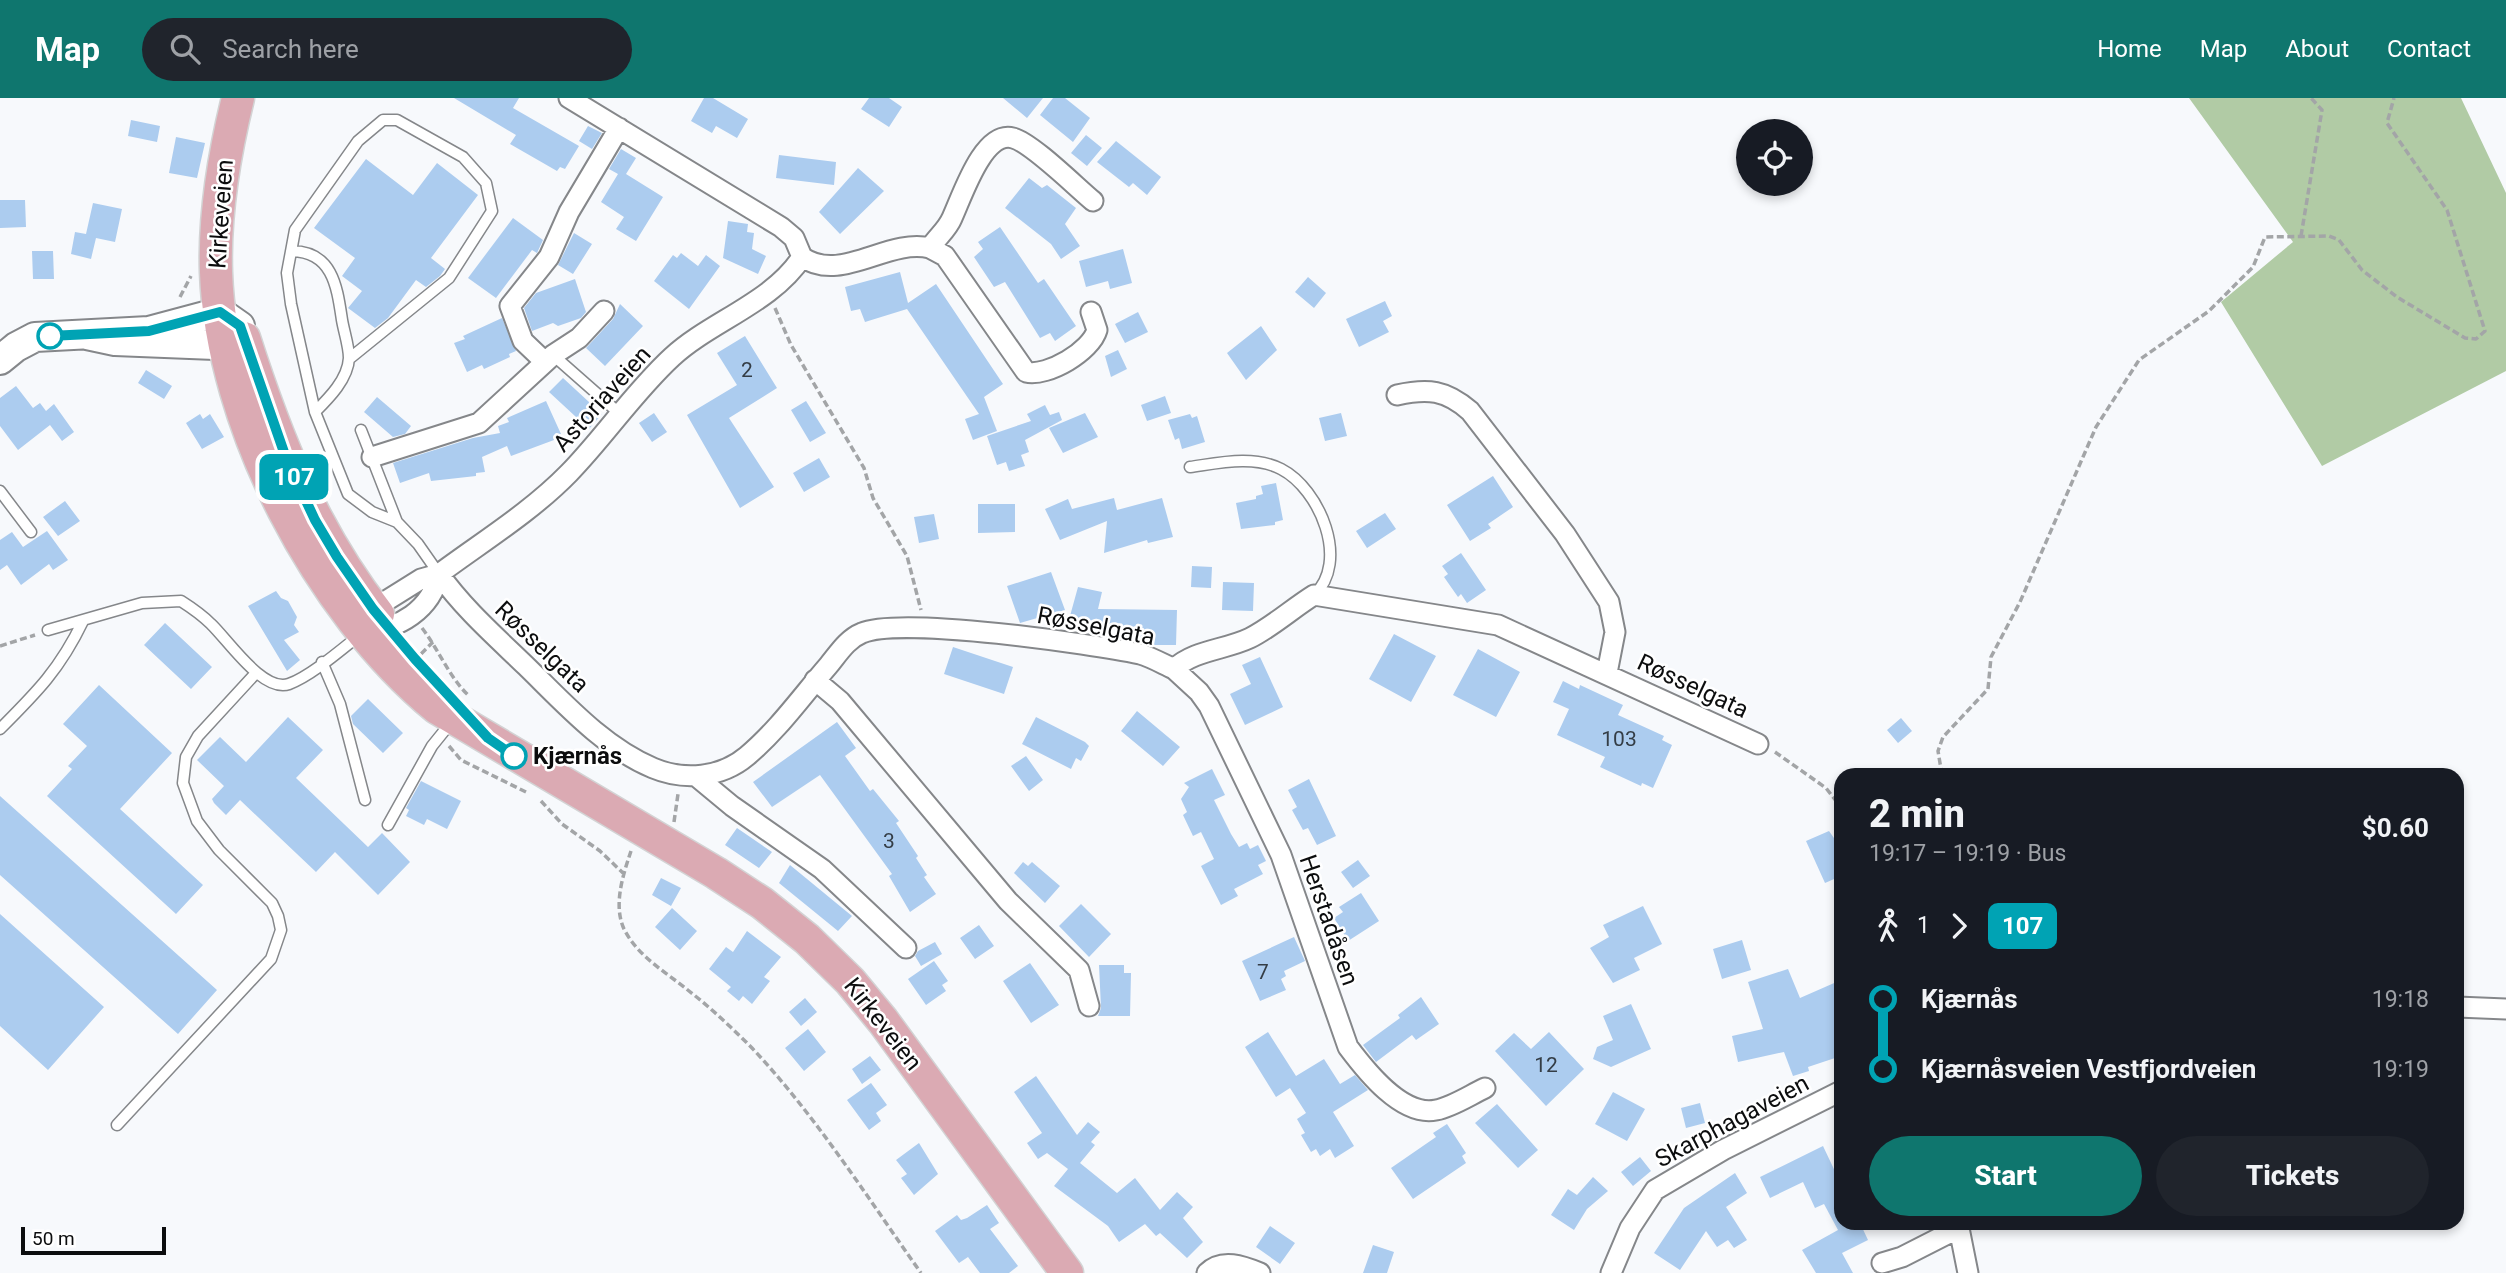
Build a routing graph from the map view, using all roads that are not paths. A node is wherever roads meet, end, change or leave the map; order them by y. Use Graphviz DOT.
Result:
graph roads {
  1 [pos="238,98"];
  2 [pos="251,98"];
  3 [pos="580,101"];
  4 [pos="619,128"];
  5 [pos="1093,201"];
  6 [pos="930,248"];
  7 [pos="296,251"];
  8 [pos="802,257"];
  9 [pos="604,310"];
  10 [pos="1091,312"];
  11 [pos="229,327"];
  12 [pos="349,359"];
  13 [pos="549,359"];
  14 [pos="0,360"];
  15 [pos="1397,395"];
  16 [pos="315,412"];
  17 [pos="620,414"];
  18 [pos="361,430"];
  19 [pos="372,457"];
  20 [pos="1190,467"];
  21 [pos="0,491"];
  22 [pos="397,522"];
  23 [pos="31,532"];
  24 [pos="439,574"];
  25 [pos="1314,595"];
  26 [pos="83,621"];
  27 [pos="386,623"];
  28 [pos="48,631"];
  29 [pos="321,662"];
  30 [pos="1174,668"];
  31 [pos="256,673"];
  32 [pos="1607,673"];
  33 [pos="815,680"];
  34 [pos="452,722"];
  35 [pos="0,729"];
  36 [pos="1758,744"];
  37 [pos="689,776"];
  38 [pos="365,800"];
  39 [pos="388,825"];
  40 [pos="906,948"];
  41 [pos="1089,1006"];
  42 [pos="2464,1007"];
  43 [pos="2506,1009"];
  44 [pos="1485,1088"];
  45 [pos="1834,1094"];
  46 [pos="117,1125"];
  47 [pos="1952,1230"];
  48 [pos="1960,1230"];
  49 [pos="1882,1263"];
  50 [pos="1068,1273"];
  51 [pos="1207,1273"];
  52 [pos="1260,1273"];
  53 [pos="1611,1273"];
  54 [pos="1968,1273"];
  1 -- 11 [label="main road, Kirkeveien"];
  2 -- 11 [label="main road, Kirkeveien"];
  3 -- 4 [label="street"];
  4 -- 8 [label="street"];
  4 -- 13 [label="street"];
  5 -- 6 [label="street"];
  6 -- 8 [label="street"];
  6 -- 10 [label="street"];
  7 -- 12 [label="lane"];
  7 -- 12 [label="lane"];
  7 -- 16 [label="lane"];
  8 -- 17 [label="street, Astoriaveien"];
  9 -- 13 [label="street"];
  11 -- 14 [label="main road"];
  11 -- 27 [label="main road, Kirkeveien"];
  12 -- 16 [label="lane"];
  13 -- 17 [label="lane"];
  13 -- 19 [label="street"];
  15 -- 32 [label="street, Røsselgata"];
  16 -- 22 [label="lane"];
  17 -- 24 [label="street, Astoriaveien"];
  18 -- 19 [label="lane"];
  19 -- 22 [label="lane"];
  20 -- 25 [label="lane"];
  21 -- 23 [label="lane"];
  22 -- 24 [label="lane"];
  24 -- 27 [label="street, Astoriaveien"];
  24 -- 27 [label="street, Astoriaveien"];
  24 -- 37 [label="street, Røsselgata"];
  25 -- 30 [label="street, Røsselgata"];
  25 -- 32 [label="street, Røsselgata"];
  26 -- 28 [label="lane"];
  26 -- 31 [label="lane"];
  26 -- 35 [label="lane"];
  27 -- 29 [label="lane"];
  27 -- 34 [label="main road, Kirkeveien"];
  29 -- 31 [label="lane"];
  29 -- 38 [label="lane"];
  30 -- 33 [label="street, Røsselgata"];
  30 -- 44 [label="street, Herstadåsen"];
  31 -- 46 [label="lane"];
  32 -- 36 [label="street, Røsselgata"];
  33 -- 37 [label="street, Røsselgata"];
  33 -- 41 [label="street"];
  34 -- 39 [label="lane"];
  34 -- 50 [label="main road, Kirkeveien"];
  37 -- 40 [label="street, Røsselgata"];
  42 -- 43 [label="street"];
  45 -- 53 [label="street, Skarphagaveien"];
  47 -- 49 [label="street"];
  48 -- 54 [label="street"];
  51 -- 52 [label="street"];
}
